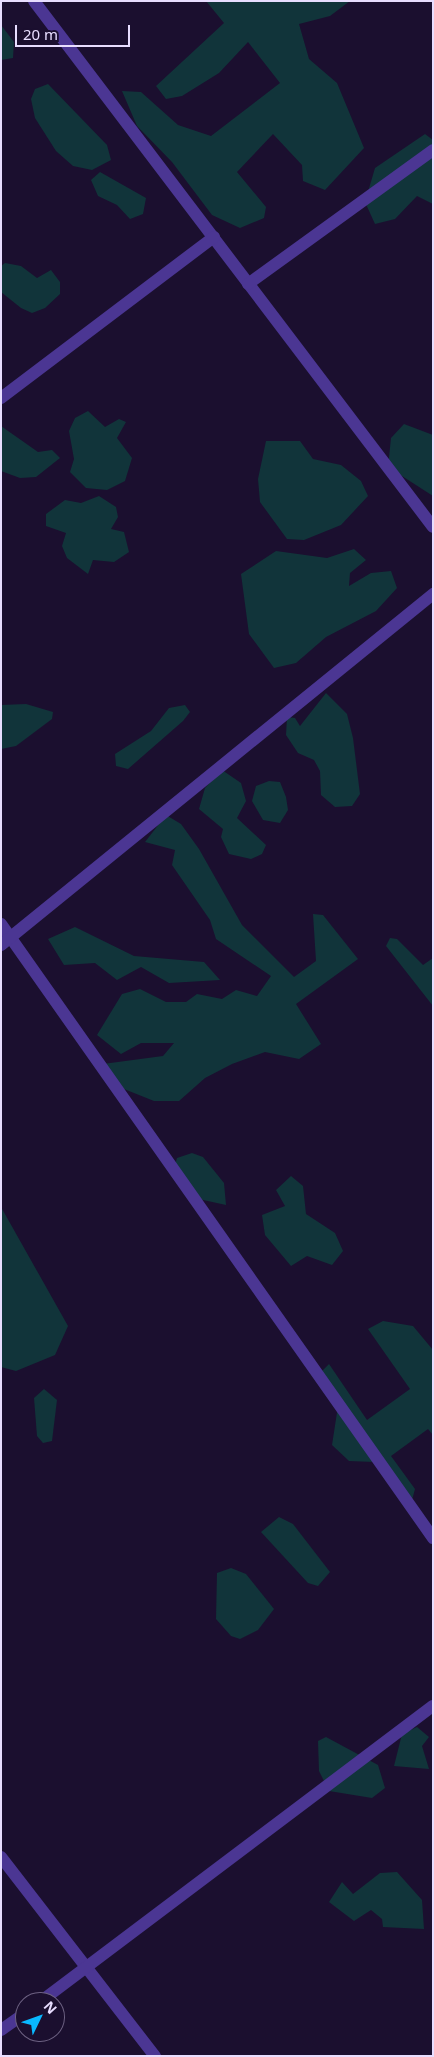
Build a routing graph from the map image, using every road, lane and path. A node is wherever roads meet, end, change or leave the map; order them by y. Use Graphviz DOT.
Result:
graph roads {
  1 [pos="34,1"];
  2 [pos="433,150"];
  3 [pos="214,237"];
  4 [pos="248,284"];
  5 [pos="1,398"];
  6 [pos="433,527"];
  7 [pos="433,594"];
  8 [pos="1,924"];
  9 [pos="6,941"];
  10 [pos="433,1538"];
  11 [pos="433,1706"];
  12 [pos="1,1858"];
  13 [pos="86,1968"];
  14 [pos="54,1992"];
  15 [pos="15,2020"];
  16 [pos="1,2030"];
  17 [pos="155,2056"];
  1 -- 3 [label="street"];
  2 -- 4 [label="street"];
  3 -- 4 [label="street"];
  3 -- 5 [label="street"];
  4 -- 6 [label="street"];
  7 -- 9 [label="street"];
  8 -- 9 [label="street"];
  9 -- 10 [label="street"];
  11 -- 13 [label="street"];
  12 -- 13 [label="street"];
  13 -- 14 [label="street"];
  13 -- 17 [label="street"];
  15 -- 16 [label="street"];
}
